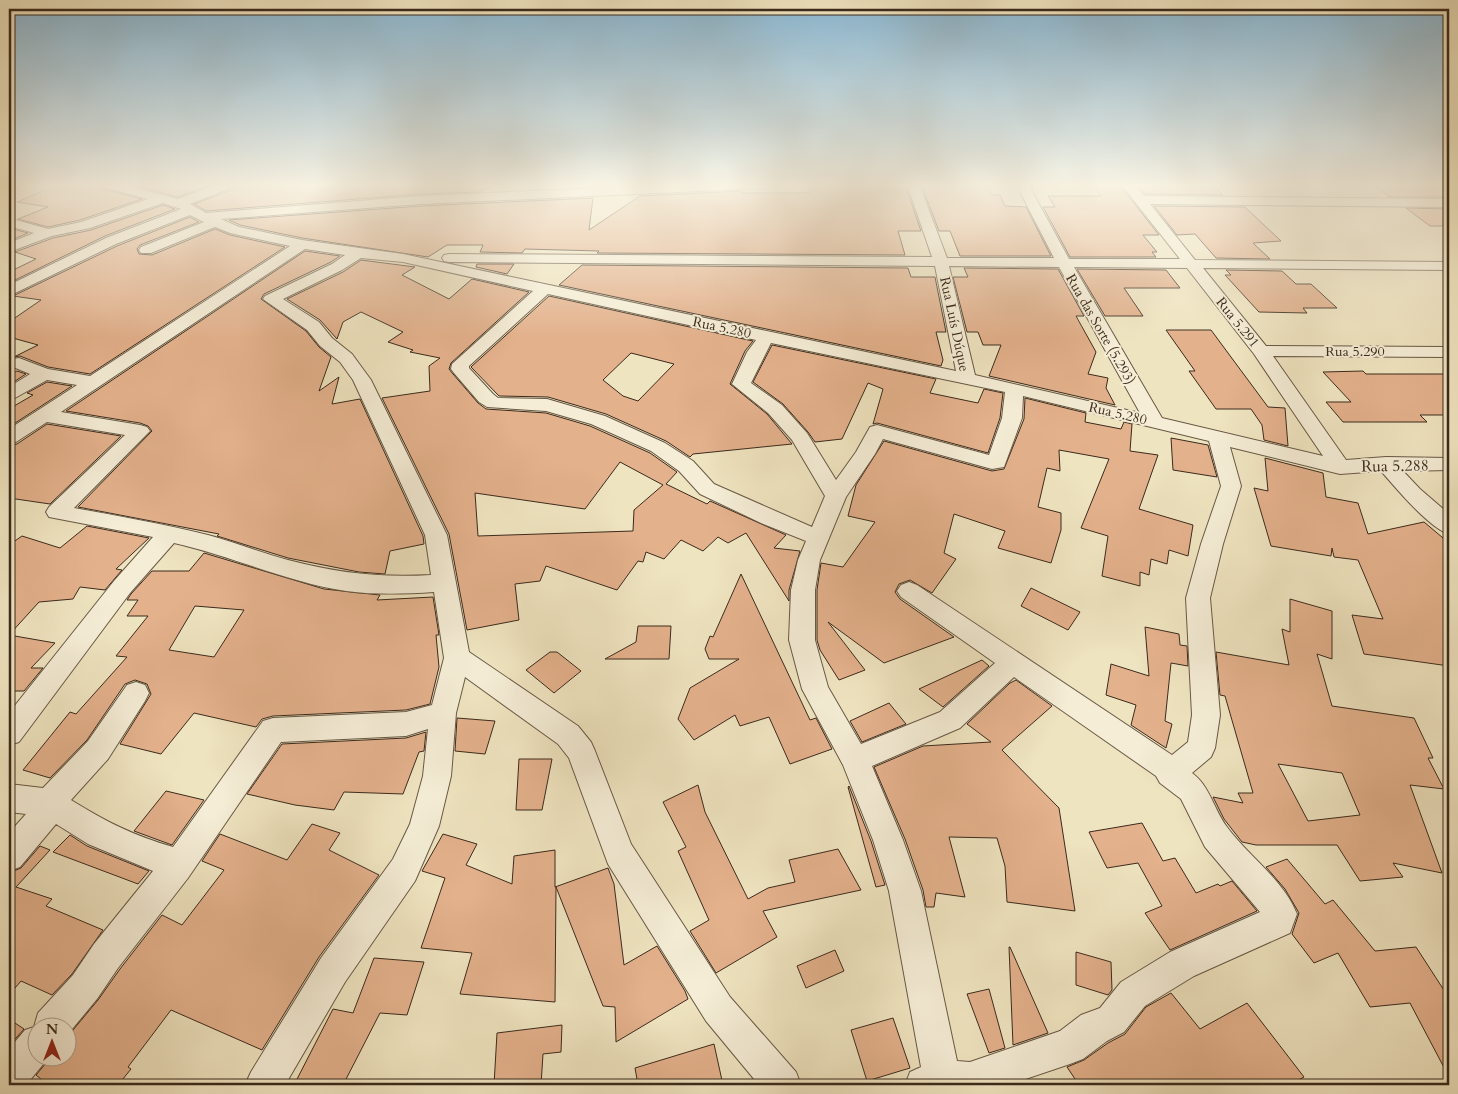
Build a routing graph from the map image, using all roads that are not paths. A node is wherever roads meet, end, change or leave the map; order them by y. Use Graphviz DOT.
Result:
graph roads {
  1 [pos="43,235"];
  2 [pos="129,235"];
  3 [pos="167,235"];
  4 [pos="259,235"];
  5 [pos="932,235"];
  6 [pos="1049,235"];
  7 [pos="1169,235"];
  8 [pos="302,244"];
  9 [pos="9,248"];
  10 [pos="146,250"];
  11 [pos="358,253"];
  12 [pos="403,258"];
  13 [pos="941,262"];
  14 [pos="1064,263"];
  15 [pos="1192,264"];
  16 [pos="1449,266"];
  17 [pos="242,283"];
  18 [pos="545,289"];
  19 [pos="9,291"];
  20 [pos="271,300"];
  21 [pos="766,337"];
  22 [pos="1261,350"];
  23 [pos="1449,352"];
  24 [pos="19,362"];
  25 [pos="44,374"];
  26 [pos="967,379"];
  27 [pos="92,382"];
  28 [pos="1014,388"];
  29 [pos="9,394"];
  30 [pos="42,415"];
  31 [pos="1154,421"];
  32 [pos="1217,436"];
  33 [pos="9,438"];
  34 [pos="1386,464"];
  35 [pos="1449,464"];
  36 [pos="1340,467"];
  37 [pos="836,496"];
  38 [pos="1449,526"];
  39 [pos="170,534"];
  40 [pos="819,538"];
  41 [pos="443,583"];
  42 [pos="909,591"];
  43 [pos="457,658"];
  44 [pos="1013,661"];
  45 [pos="136,693"];
  46 [pos="443,713"];
  47 [pos="9,733"];
  48 [pos="854,760"];
  49 [pos="1174,771"];
  50 [pos="9,798"];
  51 [pos="49,803"];
  52 [pos="9,856"];
  53 [pos="179,864"];
  54 [pos="60,1016"];
  55 [pos="28,1055"];
  56 [pos="9,1077"];
  57 [pos="932,1082"];
  58 [pos="264,1085"];
  59 [pos="783,1085"];
  1 -- 9 [label="street"];
  2 -- 19 [label="street"];
  3 -- 10 [label="street"];
  4 -- 8 [label="street, Rua 5.280"];
  5 -- 13 [label="street, Rua Luís Dúque"];
  6 -- 14 [label="street, Rua das Sorte (5.293)"];
  7 -- 15 [label="street, Rua 5.291"];
  8 -- 11 [label="street, Rua 5.280"];
  8 -- 17 [label="street"];
  11 -- 12 [label="street, Rua 5.280"];
  11 -- 20 [label="street"];
  12 -- 13 [label="street"];
  12 -- 18 [label="street, Rua 5.280"];
  13 -- 14 [label="street"];
  13 -- 26 [label="street, Rua Luís Dúque"];
  14 -- 15 [label="street"];
  14 -- 31 [label="street, Rua das Sorte (5.293)"];
  15 -- 16 [label="street"];
  15 -- 22 [label="street, Rua 5.291"];
  17 -- 20 [label="street"];
  17 -- 27 [label="street"];
  18 -- 21 [label="street, Rua 5.280"];
  18 -- 40 [label="street"];
  20 -- 41 [label="street"];
  21 -- 26 [label="street, Rua 5.280"];
  21 -- 37 [label="street"];
  22 -- 23 [label="street, Rua 5.290"];
  22 -- 36 [label="street, Rua 5.291"];
  24 -- 25 [label="street"];
  25 -- 27 [label="street"];
  25 -- 29 [label="street"];
  26 -- 28 [label="street, Rua 5.280"];
  27 -- 30 [label="street"];
  28 -- 31 [label="street, Rua 5.280"];
  28 -- 37 [label="street"];
  30 -- 33 [label="street"];
  30 -- 39 [label="street"];
  31 -- 32 [label="street, Rua 5.280"];
  32 -- 36 [label="street, Rua 5.280"];
  32 -- 49 [label="street"];
  34 -- 35 [label="street, Rua 5.288"];
  34 -- 36 [label="street, Rua 5.288"];
  34 -- 38 [label="street"];
  37 -- 40 [label="street"];
  39 -- 41 [label="street"];
  39 -- 47 [label="street"];
  40 -- 48 [label="street"];
  41 -- 43 [label="street"];
  42 -- 44 [label="street"];
  43 -- 46 [label="street"];
  43 -- 59 [label="street"];
  44 -- 48 [label="street"];
  44 -- 49 [label="street"];
  45 -- 51 [label="street"];
  46 -- 53 [label="street"];
  46 -- 58 [label="street"];
  48 -- 57 [label="street"];
  49 -- 57 [label="street"];
  50 -- 51 [label="street"];
  51 -- 52 [label="street"];
  51 -- 53 [label="street"];
  53 -- 54 [label="street"];
  55 -- 56 [label="street"];
}
